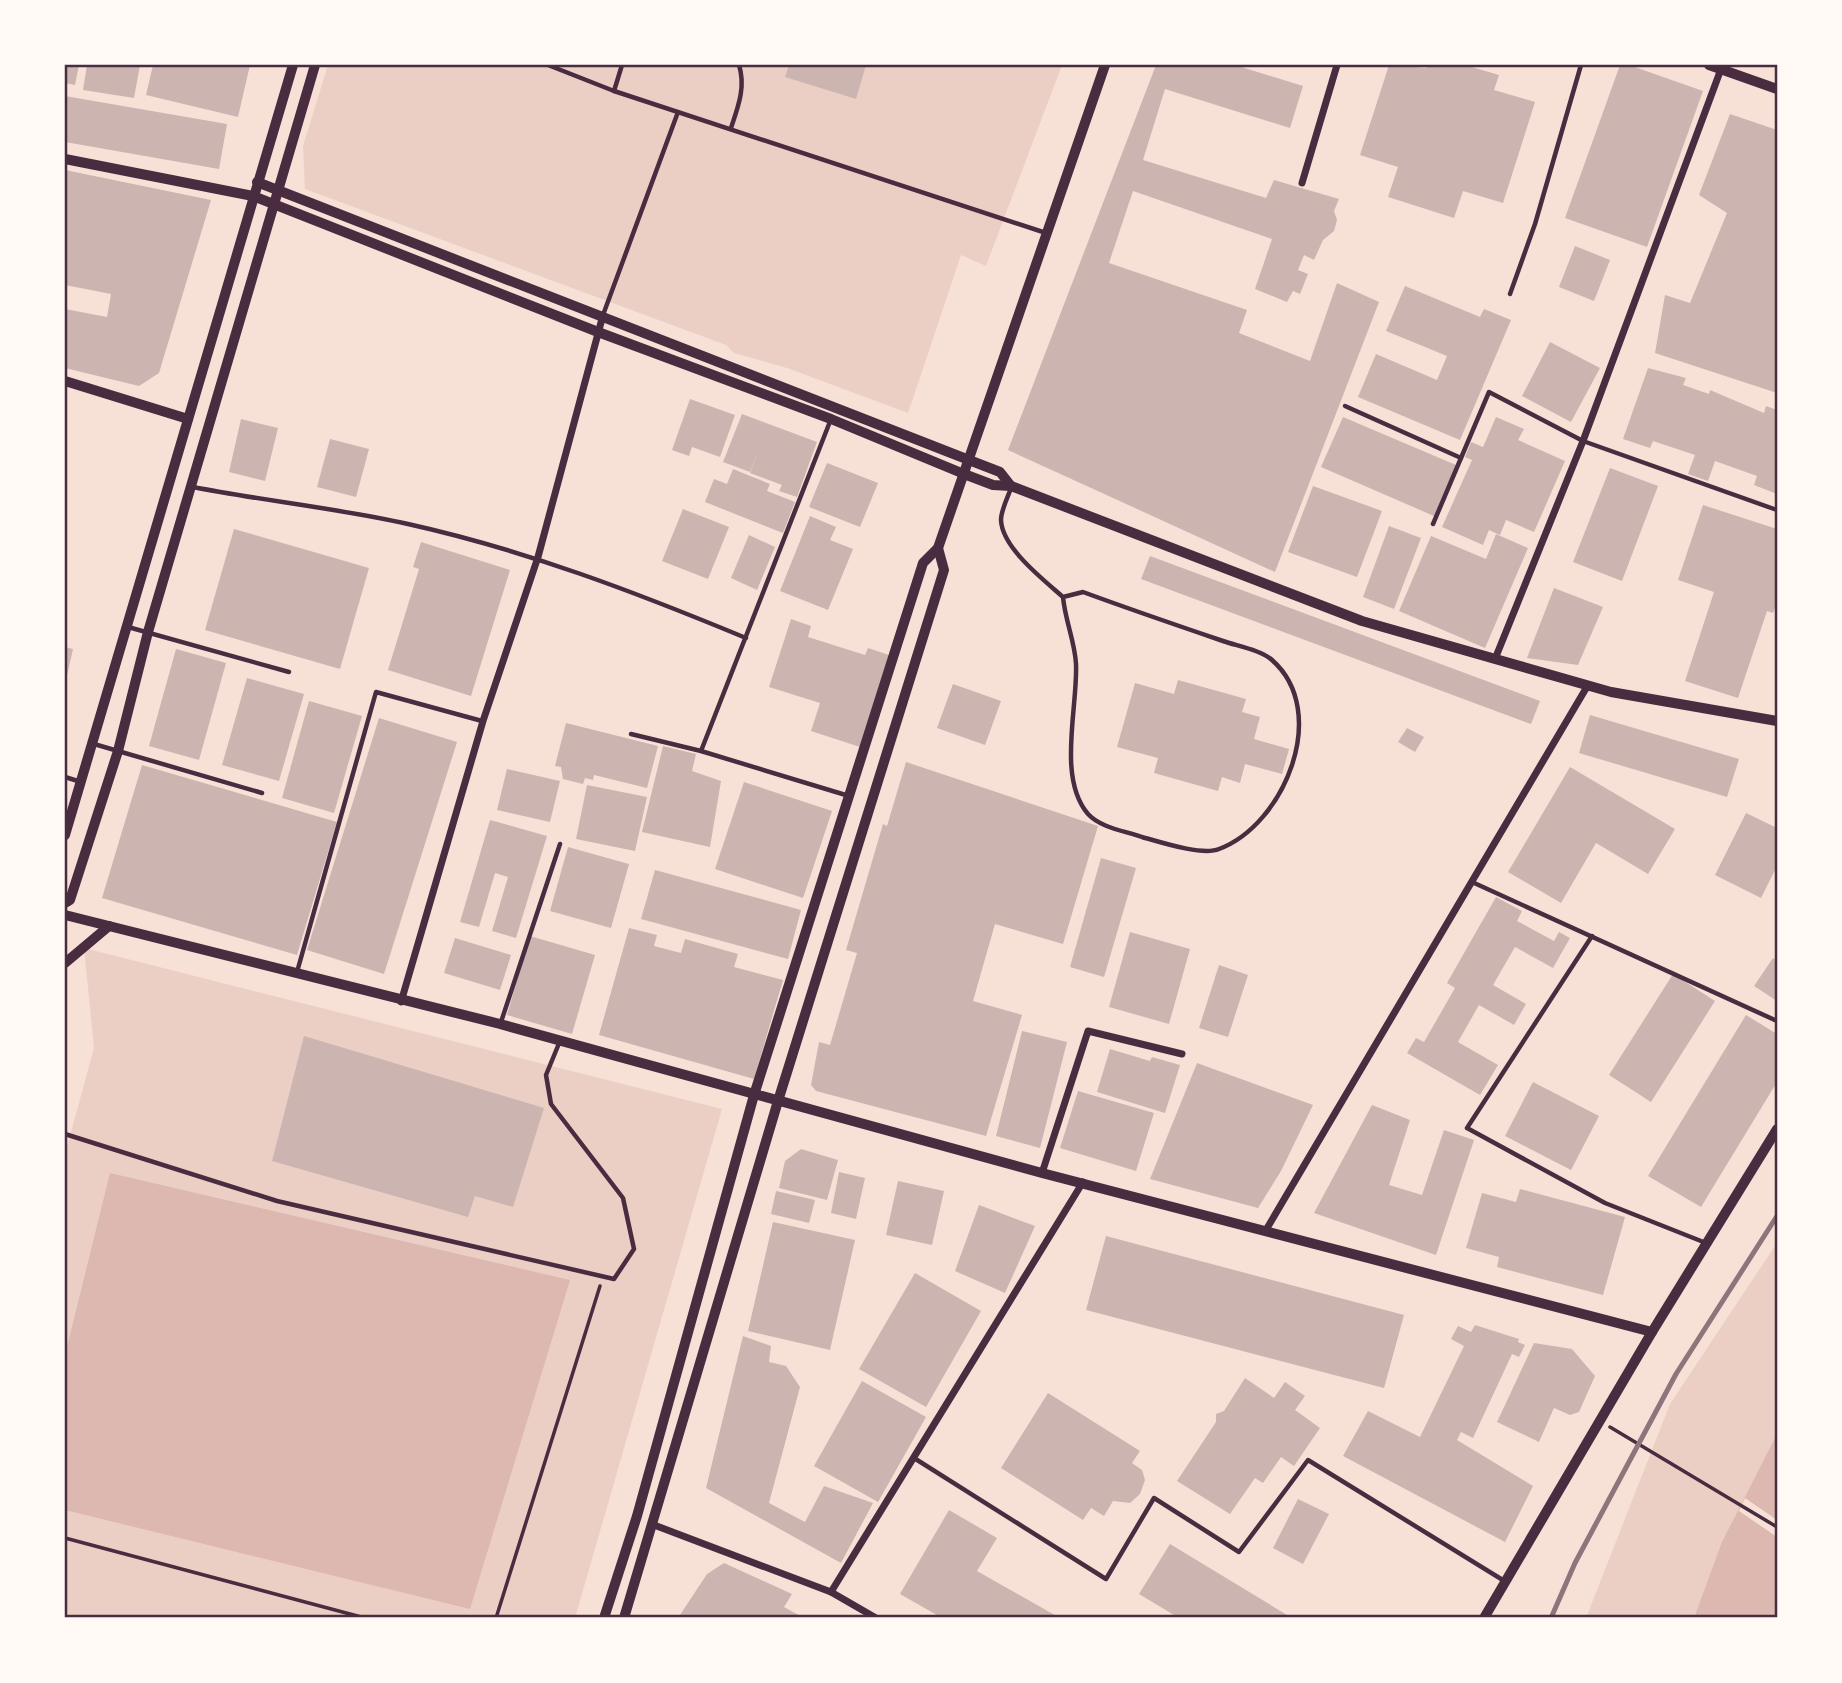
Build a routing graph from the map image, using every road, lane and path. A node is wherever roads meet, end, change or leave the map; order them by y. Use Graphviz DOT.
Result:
graph roads {
  1 [pos="293,65"];
  2 [pos="315,65"];
  3 [pos="548,65"];
  4 [pos="622,65"];
  5 [pos="739,65"];
  6 [pos="1105,65"];
  7 [pos="1336,65"];
  8 [pos="1581,65"];
  9 [pos="1709,65"];
  10 [pos="1721,69"];
  11 [pos="1777,89"];
  12 [pos="614,91"];
  13 [pos="678,112"];
  14 [pos="731,128"];
  15 [pos="65,159"];
  16 [pos="257,183"];
  17 [pos="1302,183"];
  18 [pos="279,191"];
  19 [pos="253,196"];
  20 [pos="275,204"];
  21 [pos="1047,234"];
  22 [pos="1510,294"];
  23 [pos="603,315"];
  24 [pos="598,332"];
  25 [pos="65,381"];
  26 [pos="1345,406"];
  27 [pos="188,419"];
  28 [pos="831,419"];
  29 [pos="1583,441"];
  30 [pos="1461,458"];
  31 [pos="969,460"];
  32 [pos="964,474"];
  33 [pos="1011,486"];
  34 [pos="192,487"];
  35 [pos="1777,510"];
  36 [pos="1433,524"];
  37 [pos="939,548"];
  38 [pos="538,557"];
  39 [pos="1063,597"];
  40 [pos="127,626"];
  41 [pos="148,632"];
  42 [pos="746,638"];
  43 [pos="1495,659"];
  44 [pos="289,671"];
  45 [pos="1588,685"];
  46 [pos="483,721"];
  47 [pos="1777,721"];
  48 [pos="631,734"];
  49 [pos="94,744"];
  50 [pos="118,751"];
  51 [pos="701,751"];
  52 [pos="65,777"];
  53 [pos="82,782"];
  54 [pos="262,793"];
  55 [pos="849,796"];
  56 [pos="65,835"];
  57 [pos="560,844"];
  58 [pos="1472,882"];
  59 [pos="65,903"];
  60 [pos="65,915"];
  61 [pos="109,926"];
  62 [pos="1592,936"];
  63 [pos="65,963"];
  64 [pos="297,972"];
  65 [pos="401,1002"];
  66 [pos="1777,1021"];
  67 [pos="500,1024"];
  68 [pos="560,1041"];
  69 [pos="1182,1054"];
  70 [pos="754,1095"];
  71 [pos="778,1101"];
  72 [pos="1777,1129"];
  73 [pos="65,1134"];
  74 [pos="1042,1173"];
  75 [pos="1083,1182"];
  76 [pos="1266,1230"];
  77 [pos="1707,1243"];
  78 [pos="587,1281"];
  79 [pos="1652,1332"];
  80 [pos="1600,1420"];
  81 [pos="914,1458"];
  82 [pos="654,1525"];
  83 [pos="1777,1527"];
  84 [pos="65,1538"];
  85 [pos="1506,1582"];
  86 [pos="831,1592"];
  87 [pos="365,1618"];
  88 [pos="496,1618"];
  89 [pos="604,1618"];
  90 [pos="624,1618"];
  91 [pos="876,1618"];
  92 [pos="1484,1618"];
  1 -- 16 [label="main road"];
  2 -- 18 [label="main road"];
  3 -- 12 [label="lane"];
  4 -- 12 [label="lane"];
  5 -- 14 [label="lane"];
  6 -- 21 [label="main road"];
  7 -- 17 [label="street"];
  8 -- 22 [label="lane"];
  9 -- 10 [label="street"];
  10 -- 11 [label="street"];
  10 -- 29 [label="street"];
  12 -- 13 [label="lane"];
  13 -- 14 [label="lane"];
  13 -- 23 [label="lane"];
  14 -- 21 [label="lane"];
  15 -- 19 [label="street"];
  16 -- 18 [label="street"];
  16 -- 19 [label="main road"];
  18 -- 20 [label="main road"];
  18 -- 23 [label="street"];
  19 -- 20 [label="street"];
  19 -- 27 [label="main road"];
  20 -- 24 [label="street"];
  20 -- 34 [label="main road"];
  21 -- 31 [label="main road"];
  23 -- 24 [label="street"];
  23 -- 31 [label="street"];
  24 -- 28 [label="street"];
  24 -- 38 [label="street"];
  25 -- 27 [label="street"];
  26 -- 30 [label="lane"];
  27 -- 40 [label="main road"];
  28 -- 32 [label="street"];
  28 -- 42 [label="lane"];
  29 -- 30 [label="lane"];
  29 -- 35 [label="lane"];
  29 -- 43 [label="street"];
  30 -- 36 [label="lane"];
  31 -- 32 [label="main road"];
  31 -- 33 [label="street"];
  32 -- 33 [label="street"];
  32 -- 37 [label="main road"];
  33 -- 39 [label="lane"];
  33 -- 43 [label="street"];
  34 -- 38 [label="lane"];
  34 -- 41 [label="main road"];
  37 -- 55 [label="main road"];
  37 -- 71 [label="main road"];
  38 -- 42 [label="lane"];
  38 -- 46 [label="street"];
  39 -- 39 [label="lane"];
  40 -- 41 [label="lane"];
  40 -- 49 [label="main road"];
  41 -- 44 [label="lane"];
  41 -- 50 [label="main road"];
  42 -- 51 [label="lane"];
  43 -- 45 [label="street"];
  45 -- 47 [label="street"];
  45 -- 58 [label="street"];
  46 -- 64 [label="lane"];
  46 -- 65 [label="street"];
  48 -- 51 [label="lane"];
  49 -- 50 [label="lane"];
  49 -- 53 [label="main road"];
  50 -- 54 [label="lane"];
  50 -- 59 [label="main road"];
  51 -- 55 [label="lane"];
  52 -- 53 [label="lane"];
  53 -- 56 [label="main road"];
  55 -- 70 [label="main road"];
  57 -- 67 [label="lane"];
  58 -- 62 [label="lane"];
  58 -- 76 [label="street"];
  60 -- 61 [label="street"];
  61 -- 63 [label="main road"];
  61 -- 64 [label="street"];
  62 -- 66 [label="lane"];
  62 -- 77 [label="lane"];
  64 -- 65 [label="street"];
  65 -- 67 [label="street"];
  67 -- 68 [label="street"];
  68 -- 70 [label="street"];
  68 -- 73 [label="lane"];
  69 -- 74 [label="street"];
  70 -- 71 [label="street"];
  70 -- 89 [label="main road"];
  71 -- 74 [label="street"];
  71 -- 82 [label="main road"];
  72 -- 77 [label="main road"];
  74 -- 75 [label="street"];
  75 -- 76 [label="street"];
  75 -- 81 [label="street"];
  76 -- 79 [label="street"];
  77 -- 79 [label="main road"];
  78 -- 88 [label="path"];
  79 -- 80 [label="main road"];
  80 -- 83 [label="path"];
  80 -- 85 [label="main road"];
  81 -- 85 [label="lane"];
  81 -- 86 [label="street"];
  82 -- 86 [label="street"];
  82 -- 90 [label="main road"];
  84 -- 87 [label="path"];
  85 -- 92 [label="main road"];
  86 -- 91 [label="street"];
}
